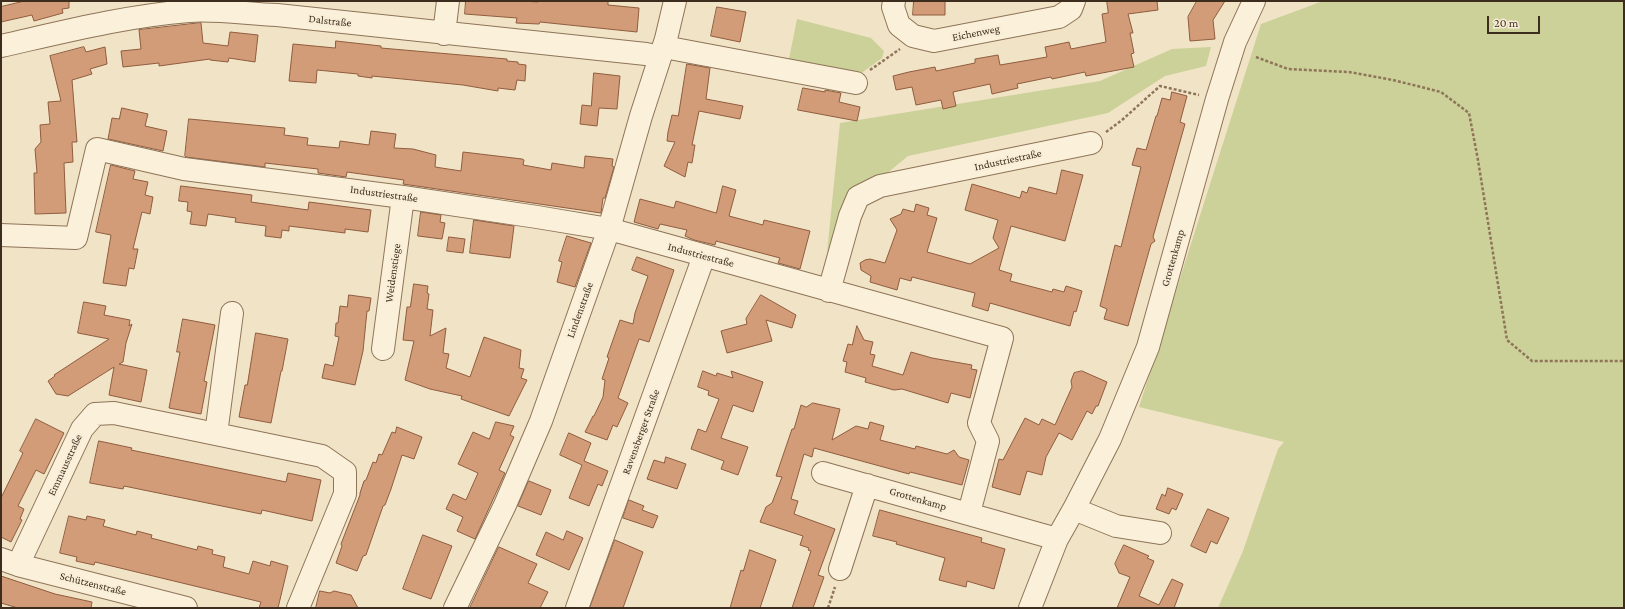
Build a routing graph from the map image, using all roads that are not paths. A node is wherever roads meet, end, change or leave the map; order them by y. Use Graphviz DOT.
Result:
graph roads {
  1 [pos="448,1"];
  2 [pos="675,1"];
  3 [pos="894,1"];
  4 [pos="1074,1"];
  5 [pos="1254,1"];
  6 [pos="278,8"];
  7 [pos="444,34"];
  8 [pos="1,46"];
  9 [pos="662,52"];
  10 [pos="856,83"];
  11 [pos="1091,143"];
  12 [pos="403,197"];
  13 [pos="609,229"];
  14 [pos="1,235"];
  15 [pos="704,256"];
  16 [pos="829,291"];
  17 [pos="232,313"];
  18 [pos="383,349"];
  19 [pos="216,434"];
  20 [pos="823,472"];
  21 [pos="867,485"];
  22 [pos="1074,508"];
  23 [pos="969,513"];
  24 [pos="1160,533"];
  25 [pos="1057,539"];
  26 [pos="9,562"];
  27 [pos="840,569"];
  28 [pos="186,608"];
  29 [pos="298,608"];
  30 [pos="455,608"];
  31 [pos="577,608"];
  32 [pos="1030,608"];
  1 -- 7 [label="street"];
  2 -- 9 [label="street, Lindenstraße"];
  3 -- 4 [label="street, Eichenweg"];
  5 -- 22 [label="street, Grottenkamp"];
  6 -- 7 [label="street, Dalstraße"];
  6 -- 8 [label="street, Dalstraße"];
  7 -- 9 [label="street, Dalstraße"];
  9 -- 10 [label="street, Dalstraße"];
  9 -- 13 [label="street, Lindenstraße"];
  11 -- 16 [label="street, Industriestraße"];
  12 -- 13 [label="street, Industriestraße"];
  12 -- 14 [label="street, Industriestraße"];
  12 -- 18 [label="street, Weidenstiege"];
  13 -- 15 [label="street, Industriestraße"];
  13 -- 30 [label="street, Lindenstraße"];
  15 -- 16 [label="street, Industriestraße"];
  15 -- 31 [label="street, Ravensberger Straße"];
  16 -- 23 [label="street, Industriestraße"];
  17 -- 19 [label="street"];
  19 -- 26 [label="street, Emmausstraße"];
  19 -- 29 [label="street, Emmausstraße"];
  20 -- 21 [label="street, Grottenkamp"];
  21 -- 23 [label="street, Grottenkamp"];
  21 -- 27 [label="street"];
  22 -- 24 [label="street"];
  22 -- 25 [label="street, Grottenkamp"];
  23 -- 25 [label="street, Grottenkamp"];
  25 -- 32 [label="street, Grottenkamp"];
  26 -- 28 [label="street, Schützenstraße"];
}
